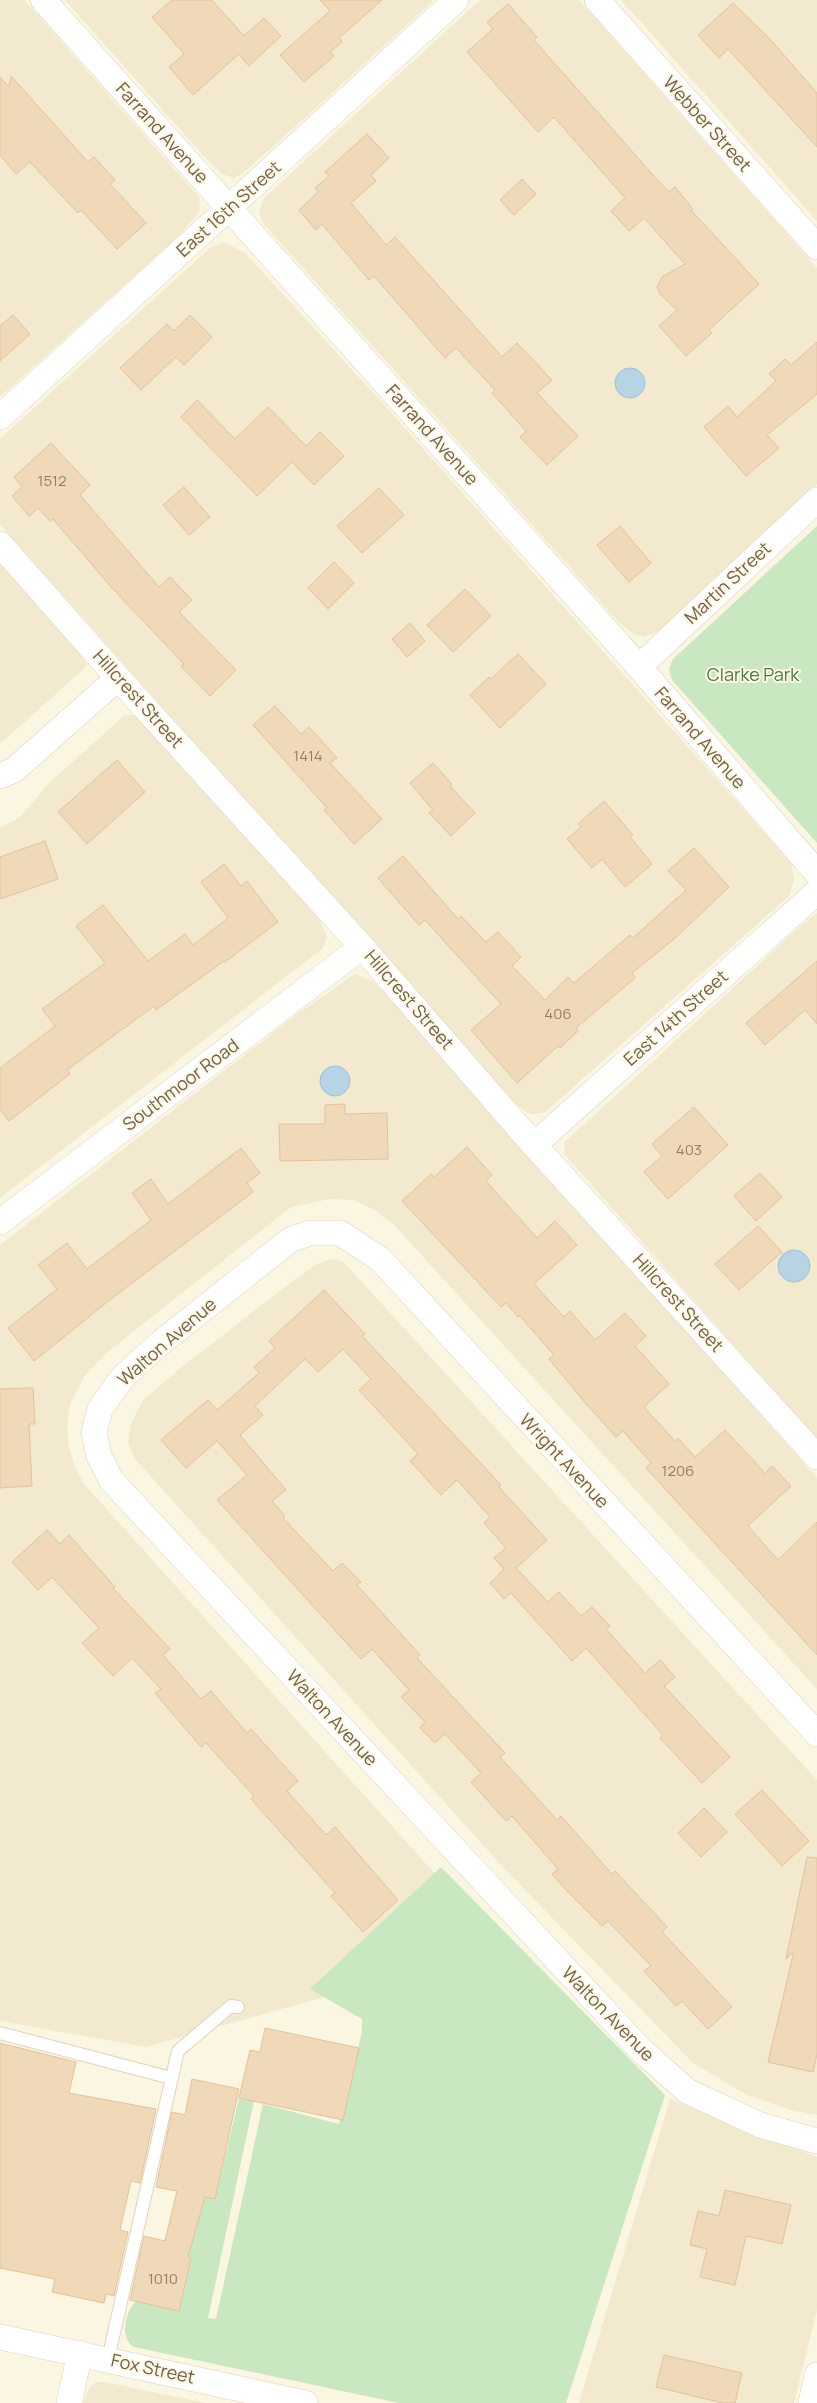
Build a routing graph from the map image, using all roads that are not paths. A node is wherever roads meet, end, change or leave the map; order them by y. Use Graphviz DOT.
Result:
graph roads {
  1 [pos="43,0"];
  2 [pos="456,0"];
  3 [pos="597,0"];
  4 [pos="230,208"];
  5 [pos="817,247"];
  6 [pos="0,417"];
  7 [pos="817,500"];
  8 [pos="0,544"];
  9 [pos="639,667"];
  10 [pos="118,678"];
  11 [pos="0,776"];
  12 [pos="817,874"];
  13 [pos="817,892"];
  14 [pos="362,947"];
  15 [pos="534,1145"];
  16 [pos="0,1222"];
  17 [pos="290,1240"];
  18 [pos="817,1456"];
  19 [pos="817,1734"];
  20 [pos="238,2007"];
  21 [pos="0,2033"];
  22 [pos="171,2078"];
  23 [pos="817,2141"];
  24 [pos="0,2337"];
  25 [pos="80,2353"];
  26 [pos="108,2359"];
  27 [pos="817,2375"];
  28 [pos="69,2403"];
  29 [pos="305,2403"];
  30 [pos="811,2403"];
  1 -- 4 [label="street, Farrand Avenue"];
  2 -- 4 [label="street, East 16th Street"];
  3 -- 5 [label="street, Webber Street"];
  4 -- 6 [label="street, East 16th Street"];
  4 -- 9 [label="street, Farrand Avenue"];
  7 -- 9 [label="street, Martin Street"];
  8 -- 10 [label="street, Hillcrest Street"];
  9 -- 12 [label="street, Farrand Avenue"];
  10 -- 11 [label="street"];
  10 -- 14 [label="street, Hillcrest Street"];
  13 -- 15 [label="street, East 14th Street"];
  14 -- 15 [label="street, Hillcrest Street"];
  14 -- 16 [label="street, Southmoor Road"];
  15 -- 18 [label="street, Hillcrest Street"];
  17 -- 19 [label="street, Wright Avenue"];
  17 -- 23 [label="street, Walton Avenue"];
  20 -- 22 [label="lane"];
  21 -- 22 [label="lane"];
  22 -- 26 [label="lane"];
  24 -- 25 [label="street, Fox Street"];
  25 -- 26 [label="street, Fox Street"];
  25 -- 28 [label="street"];
  26 -- 29 [label="street, Fox Street"];
  27 -- 30 [label="street"];
}
